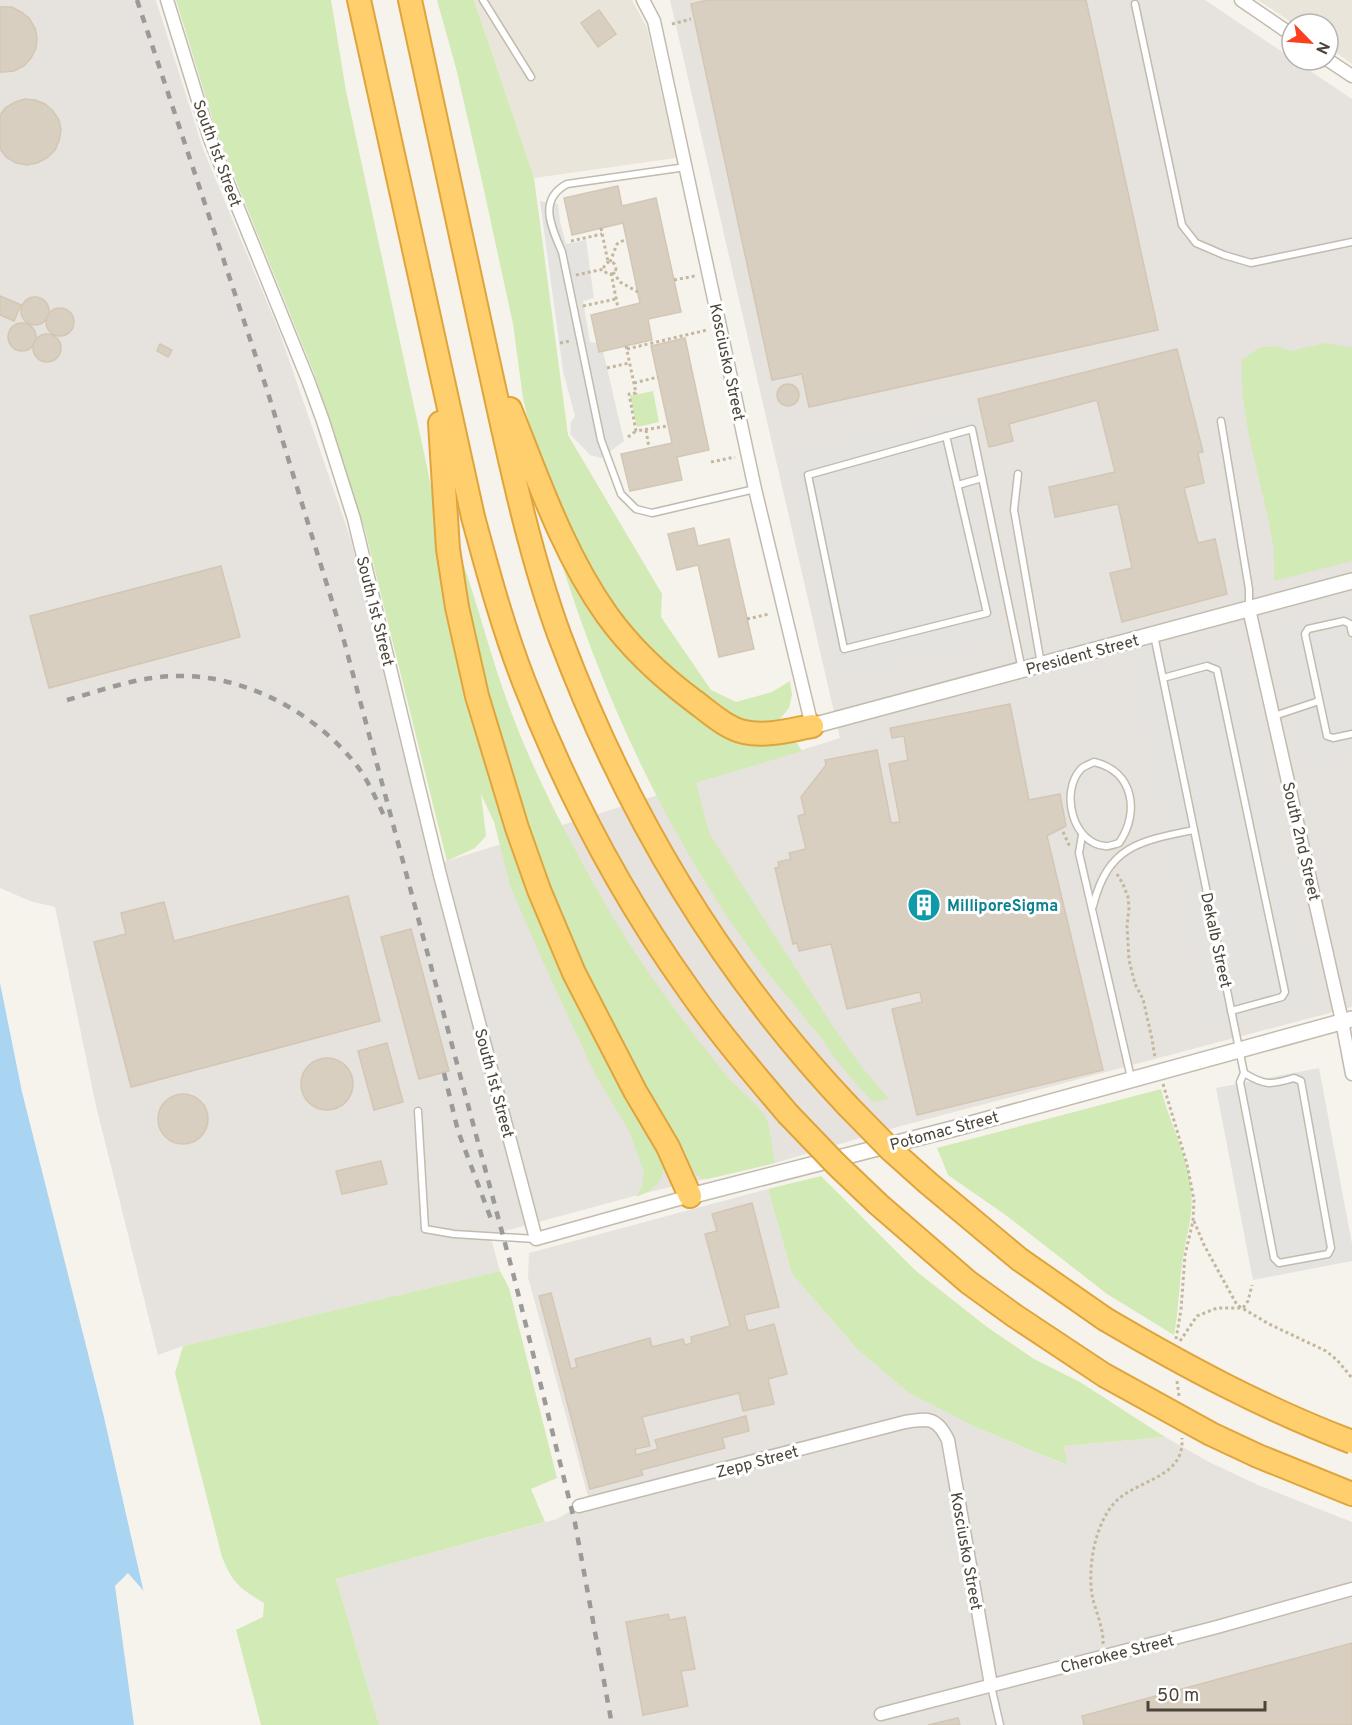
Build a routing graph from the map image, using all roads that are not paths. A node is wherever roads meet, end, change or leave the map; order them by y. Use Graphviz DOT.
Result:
graph roads {
  1 [pos="167,0"];
  2 [pos="358,0"];
  3 [pos="410,0"];
  4 [pos="483,0"];
  5 [pos="643,0"];
  6 [pos="1241,0"];
  7 [pos="1135,4"];
  8 [pos="1280,27"];
  9 [pos="531,77"];
  10 [pos="686,167"];
  11 [pos="1352,242"];
  12 [pos="435,347"];
  13 [pos="487,356"];
  14 [pos="1221,421"];
  15 [pos="946,436"];
  16 [pos="1018,474"];
  17 [pos="982,477"];
  18 [pos="958,485"];
  19 [pos="756,489"];
  20 [pos="1352,581"];
  21 [pos="1250,609"];
  22 [pos="1352,633"];
  23 [pos="1154,635"];
  24 [pos="1042,665"];
  25 [pos="1022,670"];
  26 [pos="1162,678"];
  27 [pos="1319,701"];
  28 [pos="1274,716"];
  29 [pos="812,726"];
  30 [pos="1352,734"];
  31 [pos="1194,830"];
  32 [pos="1082,835"];
  33 [pos="1119,843"];
  34 [pos="1126,851"];
  35 [pos="1093,910"];
  36 [pos="1232,1011"];
  37 [pos="1347,1020"];
  38 [pos="1240,1049"];
  39 [pos="1244,1073"];
  40 [pos="1352,1074"];
  41 [pos="1131,1078"];
  42 [pos="417,1111"];
  43 [pos="690,1196"];
  44 [pos="536,1239"];
  45 [pos="935,1421"];
  46 [pos="1352,1442"];
  47 [pos="1352,1494"];
  48 [pos="579,1506"];
  49 [pos="1352,1589"];
  50 [pos="991,1685"];
  51 [pos="881,1714"];
  52 [pos="1000,1725"];
  1 -- 44 [label="street, South 1st Street"];
  2 -- 12 [label="highway"];
  3 -- 13 [label="highway"];
  4 -- 9 [label="lane"];
  5 -- 10 [label="street, Kosciusko Street"];
  6 -- 8 [label="street"];
  7 -- 11 [label="lane"];
  10 -- 19 [label="street, Kosciusko Street"];
  10 -- 19 [label="lane"];
  12 -- 43 [label="highway"];
  12 -- 47 [label="highway, bridge"];
  13 -- 29 [label="highway"];
  13 -- 46 [label="highway, bridge"];
  14 -- 21 [label="lane"];
  15 -- 17 [label="lane"];
  15 -- 18 [label="lane"];
  15 -- 18 [label="lane"];
  16 -- 24 [label="lane"];
  17 -- 18 [label="lane"];
  17 -- 25 [label="lane"];
  19 -- 29 [label="street, Kosciusko Street"];
  20 -- 21 [label="street, President Street"];
  21 -- 23 [label="street, President Street"];
  21 -- 28 [label="street, South 2nd Street"];
  22 -- 27 [label="lane"];
  23 -- 24 [label="street, President Street"];
  23 -- 26 [label="lane, Dekalb Street"];
  24 -- 25 [label="street, President Street"];
  25 -- 29 [label="street, President Street"];
  26 -- 31 [label="lane, Dekalb Street"];
  26 -- 36 [label="lane"];
  27 -- 28 [label="lane"];
  27 -- 30 [label="lane"];
  28 -- 37 [label="street, South 2nd Street"];
  31 -- 34 [label="lane"];
  31 -- 36 [label="lane, Dekalb Street"];
  32 -- 33 [label="lane"];
  32 -- 33 [label="lane"];
  32 -- 35 [label="lane"];
  33 -- 34 [label="lane"];
  34 -- 35 [label="lane"];
  35 -- 41 [label="lane"];
  36 -- 38 [label="lane, Dekalb Street"];
  37 -- 38 [label="street, Potomac Street"];
  37 -- 40 [label="street, South 2nd Street"];
  38 -- 39 [label="lane, Dekalb Street"];
  38 -- 41 [label="street, Potomac Street"];
  39 -- 39 [label="lane, Dekalb Street"];
  41 -- 43 [label="street, Potomac Street"];
  42 -- 44 [label="lane"];
  43 -- 44 [label="street, Potomac Street"];
  45 -- 48 [label="street, Zepp Street"];
  45 -- 50 [label="street, Kosciusko Street"];
  49 -- 50 [label="street, Cherokee Street"];
  50 -- 51 [label="street, Cherokee Street"];
  50 -- 52 [label="lane"];
}
